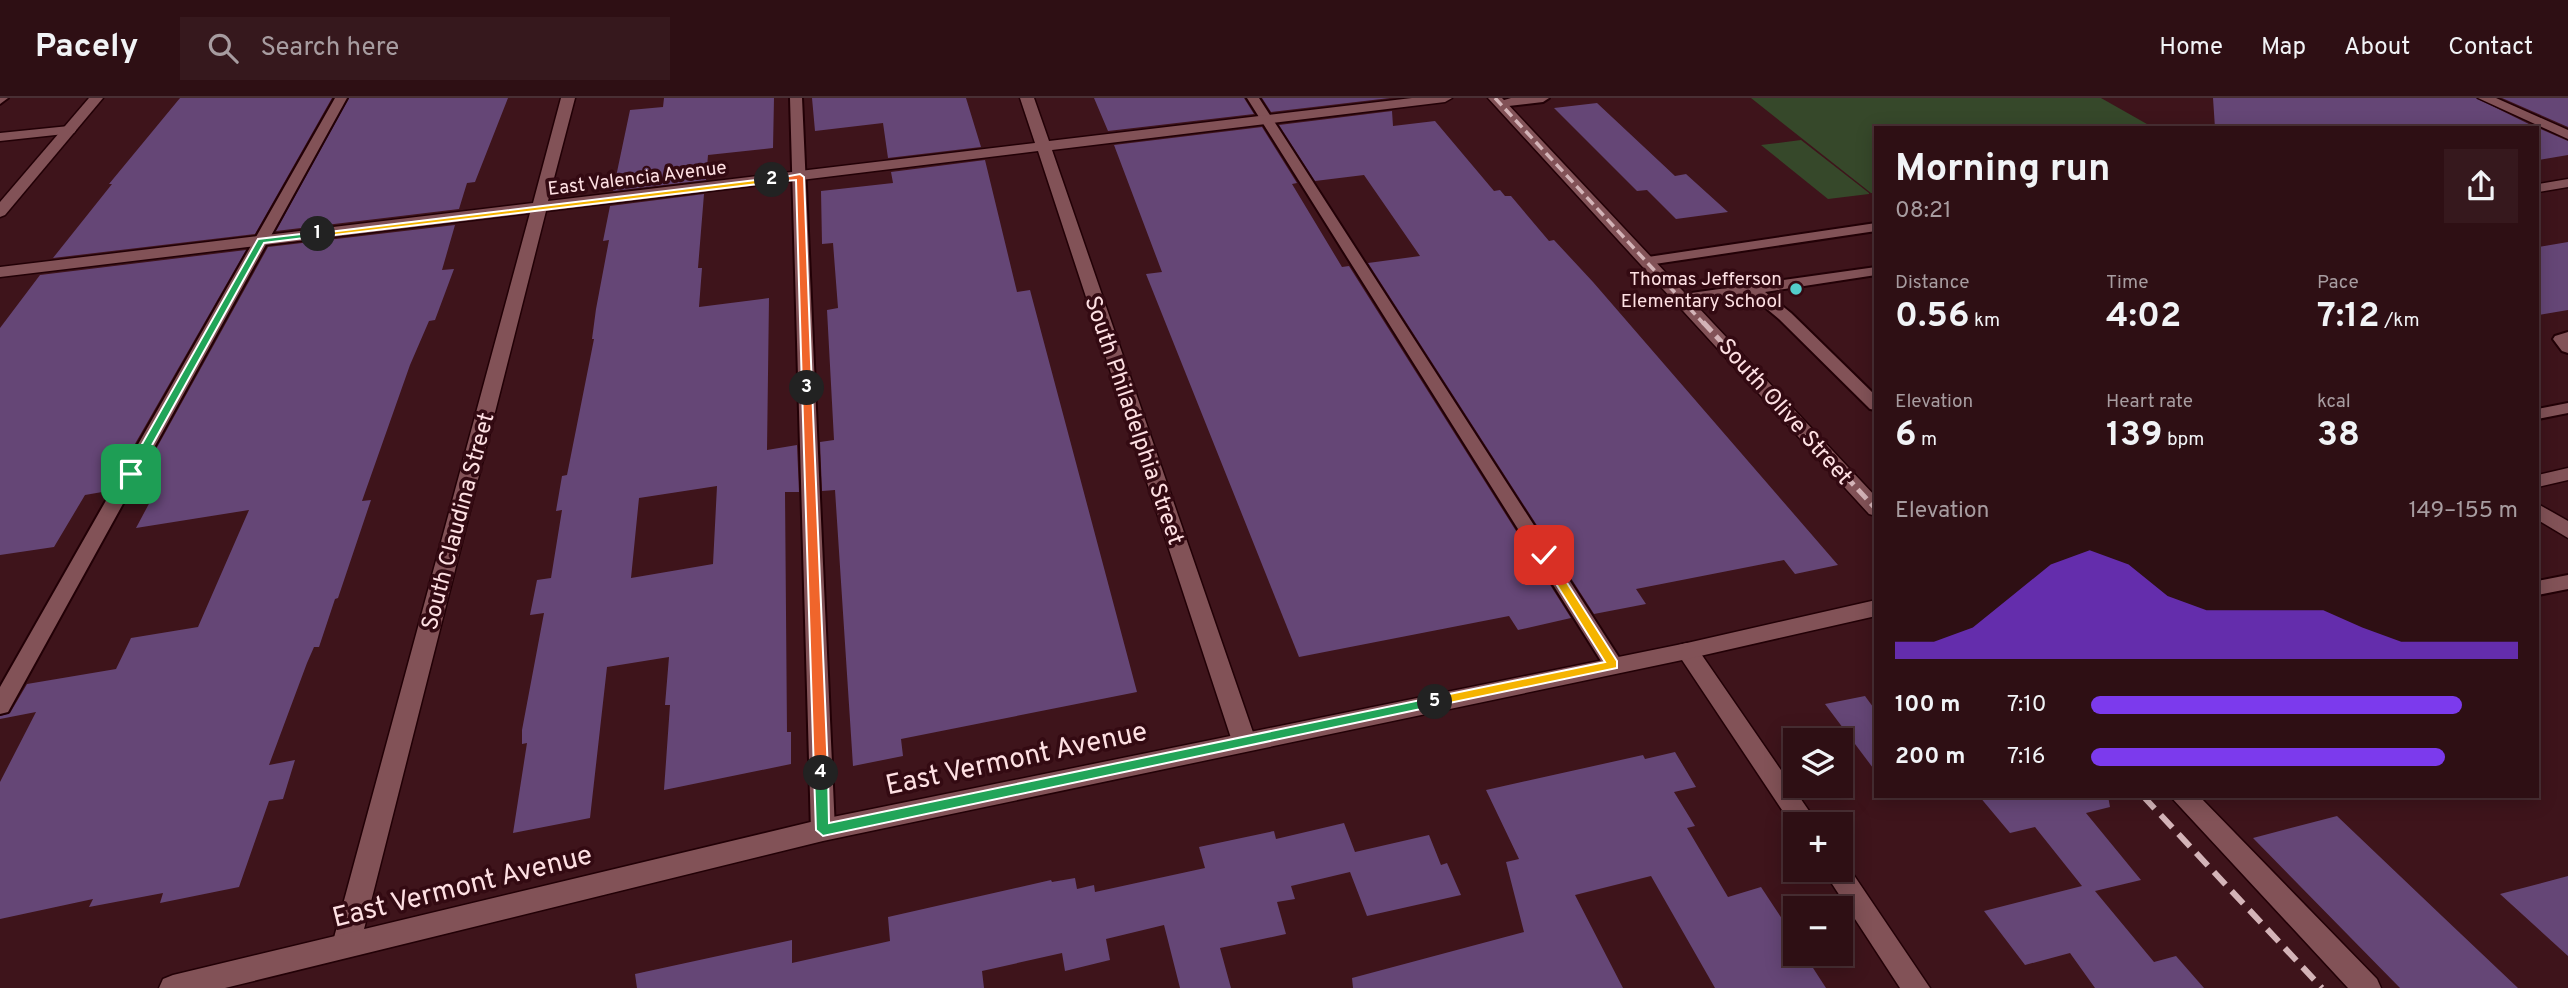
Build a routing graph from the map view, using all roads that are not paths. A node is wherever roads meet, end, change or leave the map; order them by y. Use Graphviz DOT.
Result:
graph roads {
  1 [pos="96,98"];
  2 [pos="341,98"];
  3 [pos="568,98"];
  4 [pos="796,98"];
  5 [pos="1027,98"];
  6 [pos="1253,98"];
  7 [pos="1445,98"];
  8 [pos="1543,98"];
  9 [pos="2486,98"];
  10 [pos="1498,101"];
  11 [pos="1267,120"];
  12 [pos="69,130"];
  13 [pos="2568,135"];
  14 [pos="0,137"];
  15 [pos="1043,148"];
  16 [pos="800,177"];
  17 [pos="2568,183"];
  18 [pos="2539,188"];
  19 [pos="539,208"];
  20 [pos="0,212"];
  21 [pos="1874,227"];
  22 [pos="261,241"];
  23 [pos="1648,261"];
  24 [pos="1874,271"];
  25 [pos="0,272"];
  26 [pos="1752,289"];
  27 [pos="1684,299"];
  28 [pos="2568,337"];
  29 [pos="2568,348"];
  30 [pos="1874,403"];
  31 [pos="2568,408"];
  32 [pos="2539,414"];
  33 [pos="2568,474"];
  34 [pos="2539,481"];
  35 [pos="1874,507"];
  36 [pos="2539,512"];
  37 [pos="2568,531"];
  38 [pos="2568,582"];
  39 [pos="2539,589"];
  40 [pos="1874,608"];
  41 [pos="1687,651"];
  42 [pos="1613,664"];
  43 [pos="0,706"];
  44 [pos="1244,741"];
  45 [pos="2185,798"];
  46 [pos="1797,812"];
  47 [pos="823,830"];
  48 [pos="1844,882"];
  49 [pos="346,945"];
  50 [pos="174,988"];
  51 [pos="1916,988"];
  52 [pos="2367,988"];
  1 -- 12 [label="street"];
  2 -- 22 [label="lane"];
  3 -- 19 [label="street, South Claudina Street"];
  4 -- 16 [label="lane"];
  5 -- 15 [label="street, South Philadelphia Street"];
  6 -- 11 [label="lane"];
  7 -- 11 [label="street, East Valencia Avenue"];
  8 -- 10 [label="lane"];
  9 -- 13 [label="street"];
  10 -- 23 [label="street, South Olive Street"];
  11 -- 15 [label="street, East Valencia Avenue"];
  11 -- 42 [label="lane"];
  12 -- 14 [label="street"];
  12 -- 20 [label="street"];
  15 -- 16 [label="street, East Valencia Avenue"];
  15 -- 44 [label="street, South Philadelphia Street"];
  16 -- 19 [label="street, East Valencia Avenue"];
  16 -- 47 [label="lane"];
  17 -- 18 [label="street"];
  19 -- 22 [label="street, East Valencia Avenue"];
  19 -- 49 [label="street, South Claudina Street"];
  21 -- 23 [label="lane"];
  22 -- 25 [label="street, East Valencia Avenue"];
  22 -- 43 [label="lane"];
  23 -- 27 [label="street, South Olive Street"];
  24 -- 26 [label="lane"];
  26 -- 27 [label="lane"];
  26 -- 30 [label="lane"];
  27 -- 35 [label="street, South Olive Street"];
  28 -- 29 [label="lane"];
  31 -- 32 [label="lane"];
  33 -- 34 [label="street"];
  36 -- 37 [label="street"];
  38 -- 39 [label="lane"];
  40 -- 41 [label="street, East Vermont Avenue"];
  41 -- 42 [label="street, East Vermont Avenue"];
  41 -- 46 [label="street"];
  42 -- 44 [label="street, East Vermont Avenue"];
  44 -- 47 [label="street, East Vermont Avenue"];
  45 -- 52 [label="street"];
  47 -- 49 [label="street, East Vermont Avenue"];
  48 -- 51 [label="street"];
  49 -- 50 [label="street, East Vermont Avenue"];
}
